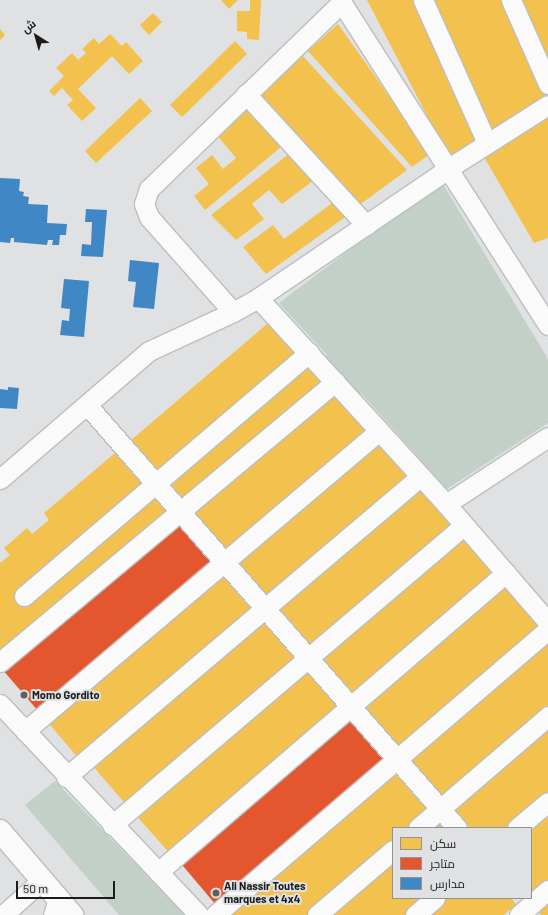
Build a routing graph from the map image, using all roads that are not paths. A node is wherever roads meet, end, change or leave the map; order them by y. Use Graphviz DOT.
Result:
graph roads {
  1 [pos="423,0"];
  2 [pos="511,0"];
  3 [pos="341,1"];
  4 [pos="548,84"];
  5 [pos="246,94"];
  6 [pos="548,105"];
  7 [pos="487,143"];
  8 [pos="449,168"];
  9 [pos="366,224"];
  10 [pos="258,298"];
  11 [pos="233,312"];
  12 [pos="548,325"];
  13 [pos="309,353"];
  14 [pos="335,382"];
  15 [pos="87,405"];
  16 [pos="380,431"];
  17 [pos="548,437"];
  18 [pos="421,476"];
  19 [pos="0,479"];
  20 [pos="156,484"];
  21 [pos="446,504"];
  22 [pos="180,511"];
  23 [pos="464,525"];
  24 [pos="224,562"];
  25 [pos="506,573"];
  26 [pos="24,596"];
  27 [pos="265,609"];
  28 [pos="548,622"];
  29 [pos="548,630"];
  30 [pos="308,658"];
  31 [pos="0,662"];
  32 [pos="0,704"];
  33 [pos="351,706"];
  34 [pos="548,716"];
  35 [pos="25,731"];
  36 [pos="397,760"];
  37 [pos="66,777"];
  38 [pos="548,802"];
  39 [pos="440,809"];
  40 [pos="112,825"];
  41 [pos="419,827"];
  42 [pos="456,827"];
  43 [pos="518,827"];
  44 [pos="0,831"];
  45 [pos="392,851"];
  46 [pos="158,872"];
  47 [pos="42,880"];
  48 [pos="548,890"];
  49 [pos="434,899"];
  50 [pos="56,907"];
  51 [pos="524,909"];
  52 [pos="3,915"];
  53 [pos="72,915"];
  54 [pos="199,915"];
  55 [pos="215,915"];
  56 [pos="317,915"];
  57 [pos="415,915"];
  1 -- 7 [label="street"];
  2 -- 4 [label="street"];
  3 -- 5 [label="street"];
  3 -- 8 [label="street"];
  5 -- 9 [label="street"];
  5 -- 11 [label="street"];
  6 -- 7 [label="street"];
  7 -- 8 [label="street"];
  8 -- 9 [label="street"];
  8 -- 12 [label="street"];
  9 -- 10 [label="street"];
  10 -- 11 [label="street"];
  10 -- 13 [label="street"];
  11 -- 15 [label="street"];
  13 -- 14 [label="street"];
  13 -- 20 [label="street"];
  14 -- 16 [label="street"];
  14 -- 22 [label="street"];
  15 -- 19 [label="street"];
  15 -- 20 [label="street"];
  16 -- 18 [label="street"];
  16 -- 24 [label="street"];
  17 -- 21 [label="street"];
  18 -- 21 [label="street"];
  18 -- 27 [label="street"];
  20 -- 22 [label="street"];
  20 -- 26 [label="street"];
  21 -- 23 [label="street"];
  22 -- 24 [label="street"];
  22 -- 31 [label="street"];
  23 -- 25 [label="street"];
  23 -- 30 [label="street"];
  24 -- 27 [label="street"];
  24 -- 35 [label="street"];
  25 -- 28 [label="street"];
  25 -- 33 [label="street"];
  27 -- 30 [label="street"];
  27 -- 37 [label="street"];
  29 -- 36 [label="street"];
  30 -- 33 [label="street"];
  30 -- 40 [label="street"];
  32 -- 35 [label="street"];
  33 -- 36 [label="street"];
  33 -- 46 [label="street"];
  34 -- 39 [label="street"];
  35 -- 37 [label="street"];
  36 -- 39 [label="street"];
  36 -- 55 [label="street"];
  37 -- 40 [label="street"];
  38 -- 43 [label="street"];
  39 -- 41 [label="street"];
  39 -- 42 [label="street"];
  40 -- 46 [label="street"];
  44 -- 47 [label="main road"];
  45 -- 56 [label="street"];
  46 -- 54 [label="street"];
  47 -- 50 [label="main road"];
  47 -- 52 [label="street"];
  48 -- 51 [label="street"];
  49 -- 57 [label="street"];
  50 -- 53 [label="main road"];
}
